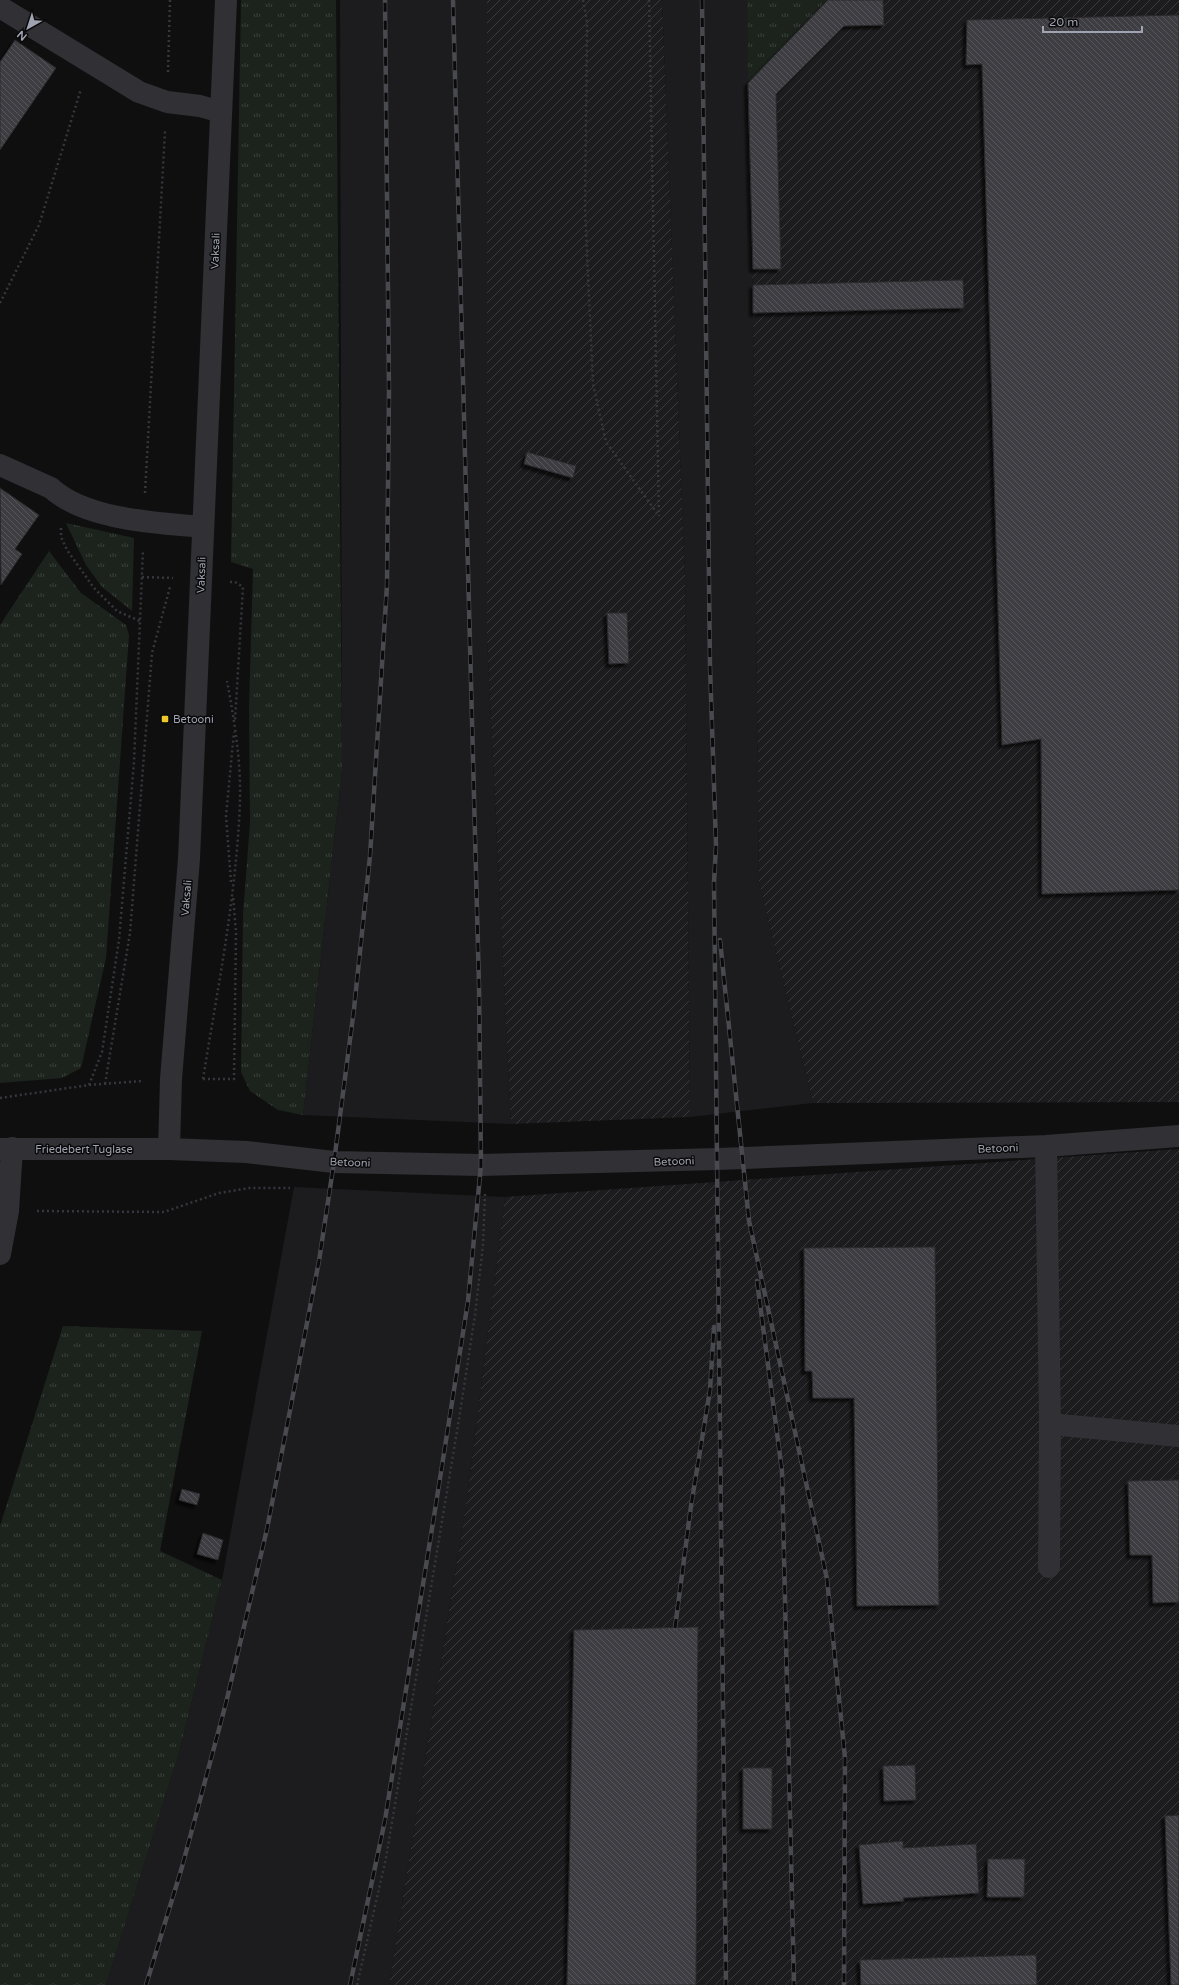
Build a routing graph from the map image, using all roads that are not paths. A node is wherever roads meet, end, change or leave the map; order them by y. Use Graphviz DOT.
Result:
graph roads {
  1 [pos="226,0"];
  2 [pos="0,7"];
  3 [pos="221,112"];
  4 [pos="0,465"];
  5 [pos="203,527"];
  6 [pos="1179,1136"];
  7 [pos="1046,1146"];
  8 [pos="6,1149"];
  9 [pos="169,1149"];
  10 [pos="0,1254"];
  11 [pos="1050,1424"];
  12 [pos="1179,1436"];
  13 [pos="1049,1567"];
  1 -- 3 [label="street, Vaksali"];
  2 -- 3 [label="street"];
  3 -- 5 [label="street, Vaksali"];
  4 -- 5 [label="street"];
  5 -- 9 [label="street, Vaksali"];
  6 -- 7 [label="street, Betooni"];
  7 -- 9 [label="street, Betooni"];
  7 -- 11 [label="street"];
  8 -- 9 [label="street, Friedebert Tuglase"];
  8 -- 10 [label="street"];
  11 -- 12 [label="street"];
  11 -- 13 [label="street"];
}
